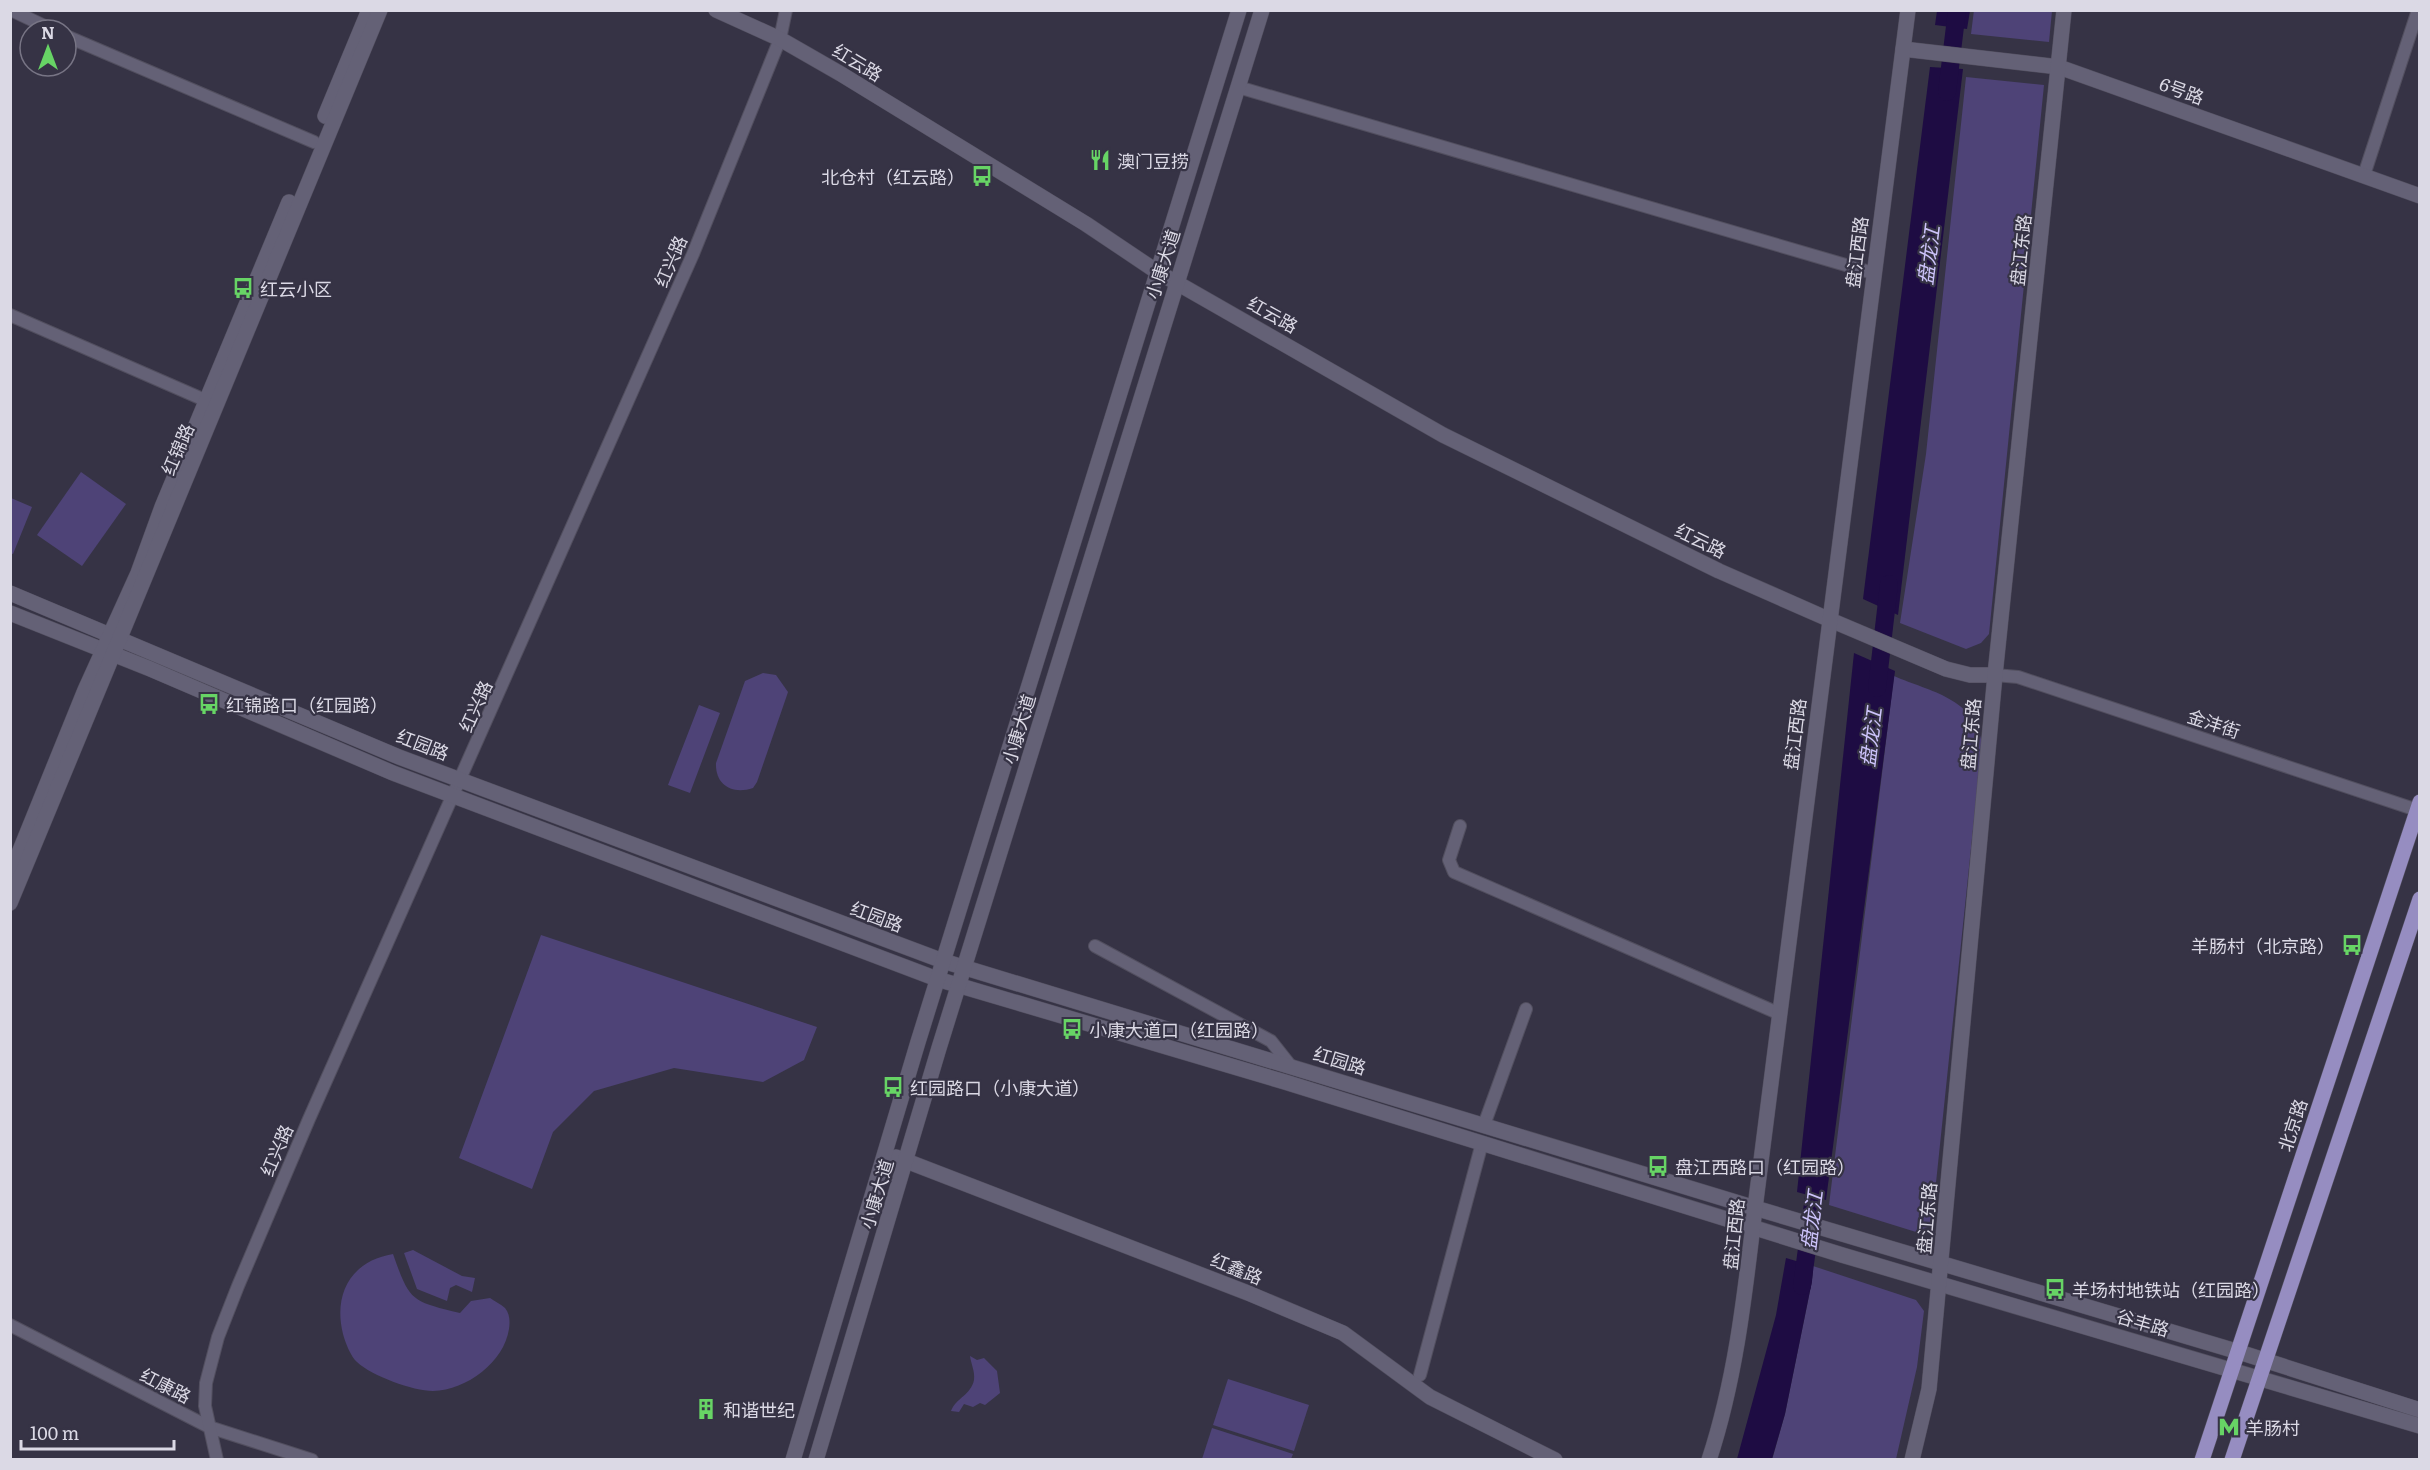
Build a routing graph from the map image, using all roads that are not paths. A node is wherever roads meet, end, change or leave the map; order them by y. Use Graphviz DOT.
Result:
graph roads {
  1 [pos="12,10"];
  2 [pos="369,10"];
  3 [pos="380,10"];
  4 [pos="716,10"];
  5 [pos="786,10"];
  6 [pos="1239,10"];
  7 [pos="1262,10"];
  8 [pos="1908,10"];
  9 [pos="2064,10"];
  10 [pos="2418,10"];
  11 [pos="28,18"];
  12 [pos="780,39"];
  13 [pos="78,41"];
  14 [pos="1903,49"];
  15 [pos="2059,67"];
  16 [pos="1238,87"];
  17 [pos="314,142"];
  18 [pos="2364,175"];
  19 [pos="2420,196"];
  20 [pos="1156,271"];
  21 [pos="1873,273"];
  22 [pos="1177,282"];
  23 [pos="10,315"];
  24 [pos="207,401"];
  25 [pos="10,592"];
  26 [pos="10,613"];
  27 [pos="1828,619"];
  28 [pos="116,636"];
  29 [pos="108,654"];
  30 [pos="1995,675"];
  31 [pos="462,780"];
  32 [pos="455,796"];
  33 [pos="2419,808"];
  34 [pos="1460,826"];
  35 [pos="10,874"];
  36 [pos="2420,899"];
  37 [pos="10,903"];
  38 [pos="1095,946"];
  39 [pos="943,961"];
  40 [pos="964,967"];
  41 [pos="938,979"];
  42 [pos="958,986"];
  43 [pos="1526,1009"];
  44 [pos="1780,1014"];
  45 [pos="1290,1065"];
  46 [pos="1484,1125"];
  47 [pos="1482,1143"];
  48 [pos="885,1154"];
  49 [pos="906,1160"];
  50 [pos="1755,1208"];
  51 [pos="1753,1226"];
  52 [pos="1941,1263"];
  53 [pos="1939,1284"];
  54 [pos="10,1325"];
  55 [pos="2239,1352"];
  56 [pos="2264,1361"];
  57 [pos="2233,1369"];
  58 [pos="1420,1375"];
  59 [pos="2259,1377"];
  60 [pos="2420,1410"];
  61 [pos="2420,1426"];
  62 [pos="209,1427"];
  63 [pos="217,1460"];
  64 [pos="312,1460"];
  65 [pos="793,1460"];
  66 [pos="816,1460"];
  67 [pos="1555,1460"];
  68 [pos="1709,1460"];
  69 [pos="1912,1460"];
  70 [pos="2202,1460"];
  71 [pos="2232,1460"];
  1 -- 11 [label="street"];
  2 -- 17 [label="main road, 红锦路"];
  3 -- 28 [label="main road, 红锦路"];
  4 -- 12 [label="main road, 红云路"];
  5 -- 12 [label="street, 红兴路"];
  6 -- 20 [label="main road, 小康大道"];
  7 -- 16 [label="main road, 小康大道"];
  8 -- 14 [label="main road, 盘江西路"];
  9 -- 15 [label="main road, 盘江东路"];
  10 -- 18 [label="street"];
  12 -- 20 [label="main road, 红云路"];
  12 -- 31 [label="street, 红兴路"];
  13 -- 17 [label="street"];
  14 -- 15 [label="main road, 6号路"];
  14 -- 21 [label="main road, 盘江西路"];
  15 -- 18 [label="main road, 6号路"];
  15 -- 30 [label="main road, 盘江东路"];
  16 -- 21 [label="street"];
  16 -- 22 [label="main road, 小康大道"];
  17 -- 24 [label="main road, 红锦路"];
  18 -- 19 [label="main road, 6号路"];
  20 -- 22 [label="main road, 红云路"];
  20 -- 39 [label="main road, 小康大道"];
  21 -- 27 [label="main road, 盘江西路"];
  22 -- 27 [label="main road, 红云路"];
  22 -- 40 [label="main road, 小康大道"];
  23 -- 24 [label="street"];
  24 -- 28 [label="main road, 红锦路"];
  25 -- 28 [label="main road, 红园路"];
  26 -- 29 [label="main road, 红园路"];
  27 -- 30 [label="main road, 红云路"];
  27 -- 44 [label="main road, 盘江西路"];
  28 -- 29 [label="main road, 红锦路"];
  28 -- 31 [label="main road, 红园路"];
  29 -- 32 [label="main road, 红园路"];
  29 -- 35 [label="main road, 红锦路"];
  29 -- 37 [label="main road, 红锦路"];
  30 -- 33 [label="street, 金沣街"];
  30 -- 52 [label="main road, 盘江东路"];
  31 -- 32 [label="street, 红兴路"];
  31 -- 39 [label="main road, 红园路"];
  32 -- 41 [label="main road, 红园路"];
  32 -- 62 [label="street, 红兴路"];
  33 -- 55 [label="main road, 北京路"];
  34 -- 44 [label="street"];
  36 -- 56 [label="main road"];
  38 -- 45 [label="street"];
  39 -- 40 [label="main road, 红园路"];
  39 -- 41 [label="main road, 小康大道"];
  40 -- 42 [label="main road, 小康大道"];
  40 -- 45 [label="main road, 红园路"];
  41 -- 42 [label="main road, 红园路"];
  41 -- 48 [label="main road, 小康大道"];
  42 -- 47 [label="main road, 红园路"];
  42 -- 49 [label="main road, 小康大道"];
  43 -- 46 [label="street"];
  44 -- 50 [label="main road, 盘江西路"];
  45 -- 46 [label="main road, 红园路"];
  46 -- 50 [label="main road, 红园路"];
  47 -- 51 [label="main road, 红园路"];
  47 -- 58 [label="street"];
  48 -- 49 [label="main road, 红鑫路"];
  48 -- 65 [label="main road, 小康大道"];
  49 -- 66 [label="main road, 小康大道"];
  49 -- 67 [label="main road, 红鑫路"];
  50 -- 51 [label="main road, 盘江西路"];
  50 -- 52 [label="main road, 谷丰路"];
  51 -- 53 [label="main road, 谷丰路"];
  51 -- 68 [label="main road, 盘江西路"];
  52 -- 53 [label="main road, 盘江东路"];
  52 -- 55 [label="main road, 谷丰路"];
  53 -- 57 [label="main road, 谷丰路"];
  53 -- 69 [label="main road, 盘江东路"];
  54 -- 62 [label="street, 红康路"];
  55 -- 56 [label="main road, 谷丰路"];
  55 -- 57 [label="main road, 北京路"];
  56 -- 59 [label="main road"];
  56 -- 60 [label="main road, 谷丰路"];
  57 -- 59 [label="main road, 谷丰路"];
  57 -- 70 [label="main road, 北京路"];
  59 -- 61 [label="main road, 谷丰路"];
  59 -- 71 [label="main road"];
  62 -- 63 [label="street, 红兴路"];
  62 -- 64 [label="street, 红康路"];
}
